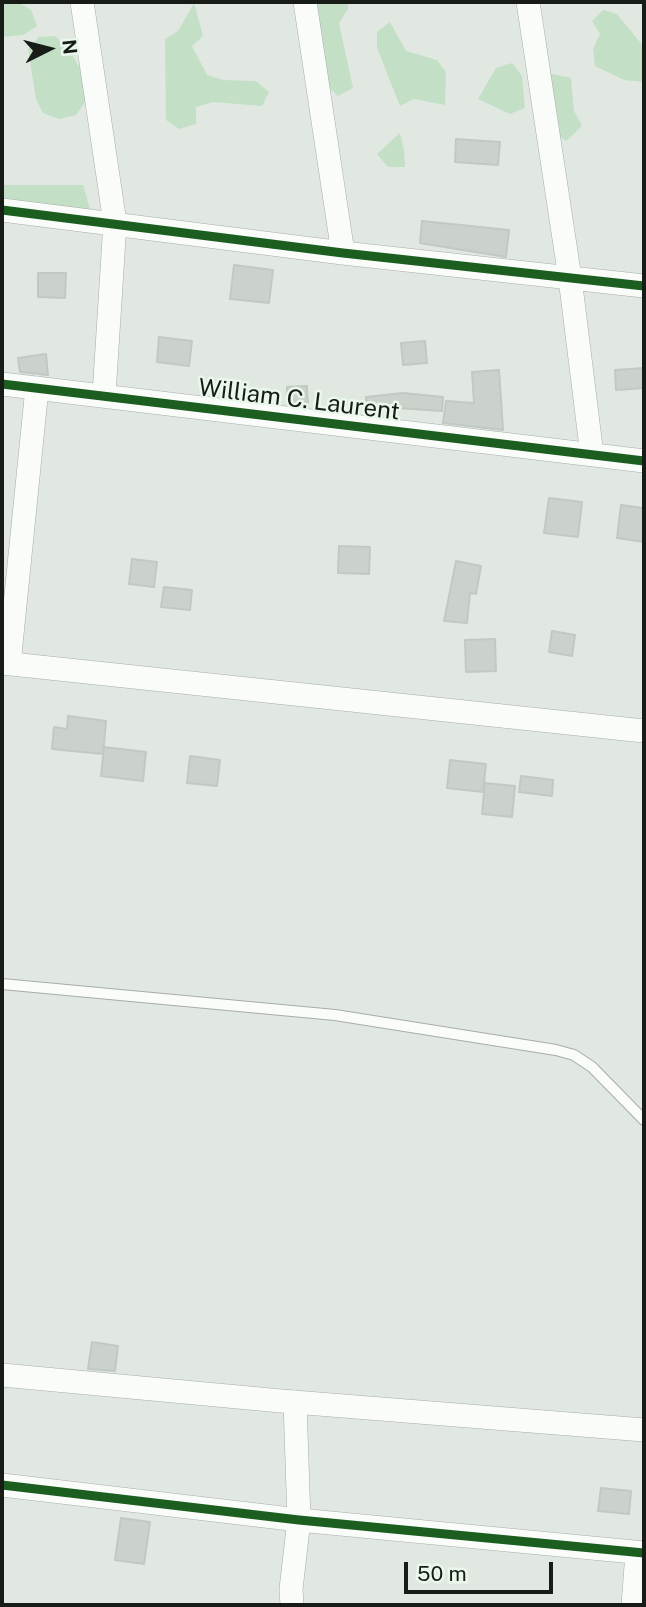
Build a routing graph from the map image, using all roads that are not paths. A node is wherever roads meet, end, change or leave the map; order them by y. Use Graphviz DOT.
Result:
graph roads {
  1 [pos="82,2"];
  2 [pos="305,2"];
  3 [pos="528,2"];
  4 [pos="2,211"];
  5 [pos="115,223"];
  6 [pos="343,253"];
  7 [pos="570,278"];
  8 [pos="644,286"];
  9 [pos="2,384"];
  10 [pos="37,388"];
  11 [pos="104,396"];
  12 [pos="592,455"];
  13 [pos="644,461"];
  14 [pos="5,664"];
  15 [pos="644,732"];
  16 [pos="2,984"];
  17 [pos="644,1120"];
  18 [pos="2,1375"];
  19 [pos="295,1402"];
  20 [pos="644,1430"];
  21 [pos="2,1485"];
  22 [pos="299,1520"];
  23 [pos="641,1553"];
  24 [pos="292,1605"];
  25 [pos="633,1605"];
  1 -- 5 [label="street"];
  2 -- 6 [label="street"];
  3 -- 7 [label="street"];
  4 -- 5 [label="street"];
  5 -- 6 [label="street"];
  5 -- 11 [label="street"];
  6 -- 7 [label="street"];
  7 -- 8 [label="street"];
  7 -- 12 [label="street"];
  9 -- 10 [label="street, William C. Laurent"];
  10 -- 11 [label="street, William C. Laurent"];
  10 -- 14 [label="street"];
  11 -- 12 [label="street, William C. Laurent"];
  12 -- 13 [label="street, William C. Laurent"];
  14 -- 15 [label="street"];
  16 -- 17 [label="lane"];
  18 -- 19 [label="street"];
  19 -- 20 [label="street"];
  19 -- 22 [label="street"];
  21 -- 22 [label="street"];
  22 -- 23 [label="street"];
  22 -- 24 [label="street"];
  23 -- 25 [label="street"];
}
